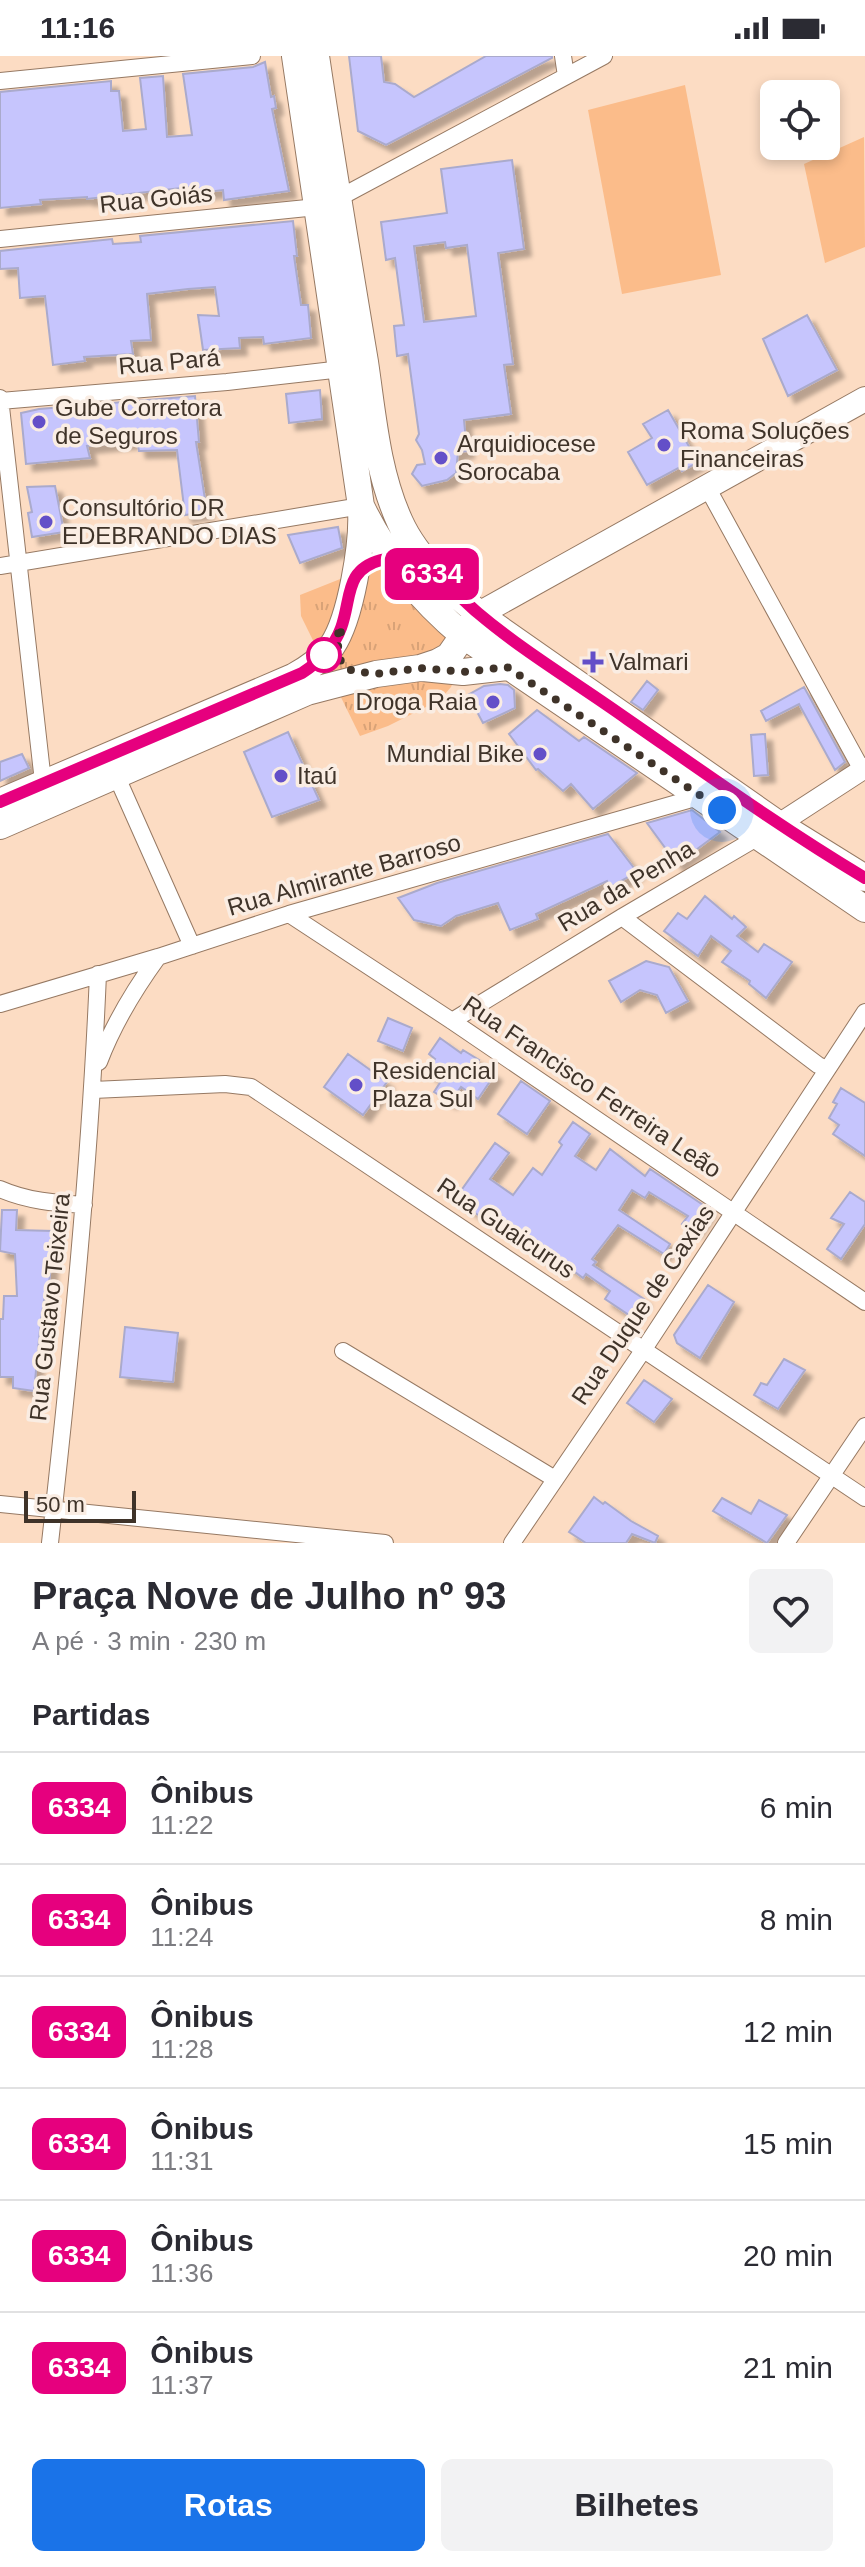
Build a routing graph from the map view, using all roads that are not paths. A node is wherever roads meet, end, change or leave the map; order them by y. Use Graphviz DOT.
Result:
graph roads {
  1 [pos="252,56"];
  2 [pos="295,56"];
  3 [pos="316,56"];
  4 [pos="563,56"];
  5 [pos="604,56"];
  6 [pos="566,76"];
  7 [pos="0,81"];
  8 [pos="327,203"];
  9 [pos="0,239"];
  10 [pos="342,369"];
  11 [pos="865,399"];
  12 [pos="0,400"];
  13 [pos="707,487"];
  14 [pos="361,506"];
  15 [pos="391,558"];
  16 [pos="20,562"];
  17 [pos="0,566"];
  18 [pos="354,576"];
  19 [pos="453,590"];
  20 [pos="479,614"];
  21 [pos="342,626"];
  22 [pos="464,636"];
  23 [pos="507,667"];
  24 [pos="420,668"];
  25 [pos="376,674"];
  26 [pos="863,769"];
  27 [pos="116,775"];
  28 [pos="43,781"];
  29 [pos="72,795"];
  30 [pos="702,796"];
  31 [pos="0,802"];
  32 [pos="0,826"];
  33 [pos="769,830"];
  34 [pos="865,878"];
  35 [pos="865,909"];
  36 [pos="289,914"];
  37 [pos="622,917"];
  38 [pos="192,946"];
  39 [pos="158,957"];
  40 [pos="118,968"];
  41 [pos="98,974"];
  42 [pos="0,1004"];
  43 [pos="125,1008"];
  44 [pos="865,1012"];
  45 [pos="452,1021"];
  46 [pos="827,1069"];
  47 [pos="93,1083"];
  48 [pos="0,1189"];
  49 [pos="84,1205"];
  50 [pos="733,1212"];
  51 [pos="865,1302"];
  52 [pos="644,1349"];
  53 [pos="343,1351"];
  54 [pos="865,1426"];
  55 [pos="832,1475"];
  56 [pos="555,1479"];
  57 [pos="865,1498"];
  58 [pos="0,1504"];
  59 [pos="54,1510"];
  60 [pos="50,1543"];
  61 [pos="385,1543"];
  62 [pos="512,1543"];
  63 [pos="786,1543"];
  1 -- 7 [label="street"];
  2 -- 8 [label="main road"];
  3 -- 8 [label="main road"];
  4 -- 6 [label="street"];
  5 -- 6 [label="street"];
  6 -- 8 [label="street"];
  8 -- 9 [label="street, Rua Goiás"];
  8 -- 10 [label="main road"];
  8 -- 19 [label="main road"];
  10 -- 12 [label="street, Rua Pará"];
  10 -- 14 [label="main road"];
  11 -- 13 [label="main road"];
  12 -- 16 [label="street"];
  13 -- 20 [label="main road"];
  13 -- 26 [label="street"];
  14 -- 15 [label="main road"];
  14 -- 16 [label="street"];
  14 -- 18 [label="main road"];
  15 -- 18 [label="main road"];
  15 -- 19 [label="main road"];
  15 -- 22 [label="main road"];
  16 -- 17 [label="street"];
  16 -- 28 [label="street"];
  18 -- 21 [label="main road"];
  19 -- 20 [label="main road"];
  20 -- 22 [label="main road"];
  20 -- 33 [label="main road"];
  21 -- 25 [label="main road"];
  21 -- 28 [label="main road"];
  22 -- 23 [label="main road"];
  22 -- 24 [label="main road"];
  23 -- 24 [label="main road"];
  23 -- 30 [label="main road"];
  24 -- 25 [label="main road"];
  25 -- 27 [label="main road"];
  26 -- 33 [label="street, Rua da Penha"];
  27 -- 29 [label="main road"];
  27 -- 38 [label="street"];
  28 -- 29 [label="street"];
  28 -- 31 [label="main road"];
  29 -- 32 [label="main road"];
  30 -- 33 [label="main road"];
  30 -- 36 [label="street, Rua Almirante Barroso"];
  33 -- 34 [label="main road"];
  33 -- 35 [label="main road"];
  33 -- 37 [label="street, Rua da Penha"];
  36 -- 38 [label="street, Rua Almirante Barroso"];
  36 -- 45 [label="street, Rua Francisco Ferreira Leão"];
  37 -- 45 [label="street, Rua da Penha"];
  37 -- 46 [label="street"];
  38 -- 39 [label="street, Rua Almirante Barroso"];
  39 -- 40 [label="street, Rua Almirante Barroso"];
  39 -- 43 [label="street, Rua Gustavo Teixeira"];
  40 -- 41 [label="street, Rua Almirante Barroso"];
  40 -- 43 [label="street"];
  41 -- 42 [label="street, Rua Almirante Barroso"];
  41 -- 47 [label="street, Rua Gustavo Teixeira"];
  43 -- 47 [label="street, Rua Gustavo Teixeira"];
  44 -- 46 [label="street, Rua Duque de Caxias"];
  45 -- 50 [label="street, Rua Francisco Ferreira Leão"];
  46 -- 50 [label="street, Rua Duque de Caxias"];
  47 -- 49 [label="street, Rua Gustavo Teixeira"];
  47 -- 52 [label="street, Rua Guaicurus"];
  48 -- 49 [label="street"];
  49 -- 59 [label="street, Rua Gustavo Teixeira"];
  50 -- 51 [label="street, Rua Francisco Ferreira Leão"];
  50 -- 52 [label="street, Rua Duque de Caxias"];
  52 -- 55 [label="street, Rua Guaicurus"];
  52 -- 56 [label="street, Rua Duque de Caxias"];
  53 -- 56 [label="street"];
  54 -- 55 [label="street"];
  55 -- 57 [label="street, Rua Guaicurus"];
  55 -- 63 [label="street"];
  56 -- 62 [label="street, Rua Duque de Caxias"];
  58 -- 59 [label="street"];
  59 -- 60 [label="street, Rua Gustavo Teixeira"];
  59 -- 61 [label="street"];
}
